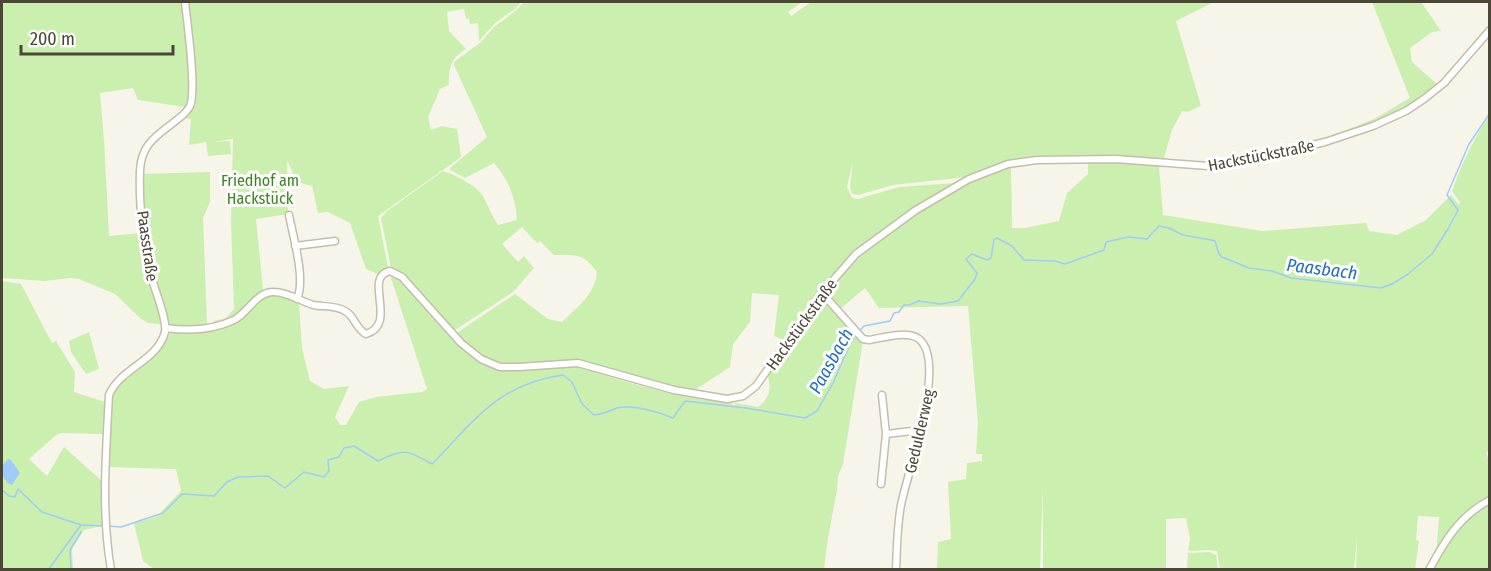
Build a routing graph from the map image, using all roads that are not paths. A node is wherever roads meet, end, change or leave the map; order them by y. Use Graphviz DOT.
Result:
graph roads {
  1 [pos="185,2"];
  2 [pos="1490,30"];
  3 [pos="290,215"];
  4 [pos="335,241"];
  5 [pos="295,246"];
  6 [pos="822,293"];
  7 [pos="297,299"];
  8 [pos="166,328"];
  9 [pos="882,394"];
  10 [pos="921,430"];
  11 [pos="886,434"];
  12 [pos="881,484"];
  13 [pos="1490,500"];
  14 [pos="111,570"];
  15 [pos="896,570"];
  16 [pos="1429,570"];
  1 -- 8 [label="street, Paasstraße"];
  2 -- 6 [label="street, Hackstückstraße"];
  3 -- 5 [label="street"];
  4 -- 5 [label="street"];
  5 -- 7 [label="street"];
  6 -- 7 [label="street, Hackstückstraße"];
  6 -- 10 [label="street, Gedulderweg"];
  7 -- 8 [label="street, Hackstückstraße"];
  8 -- 14 [label="street"];
  9 -- 11 [label="street"];
  10 -- 11 [label="street"];
  10 -- 15 [label="street, Gedulderweg"];
  11 -- 12 [label="street"];
  13 -- 16 [label="street"];
}
